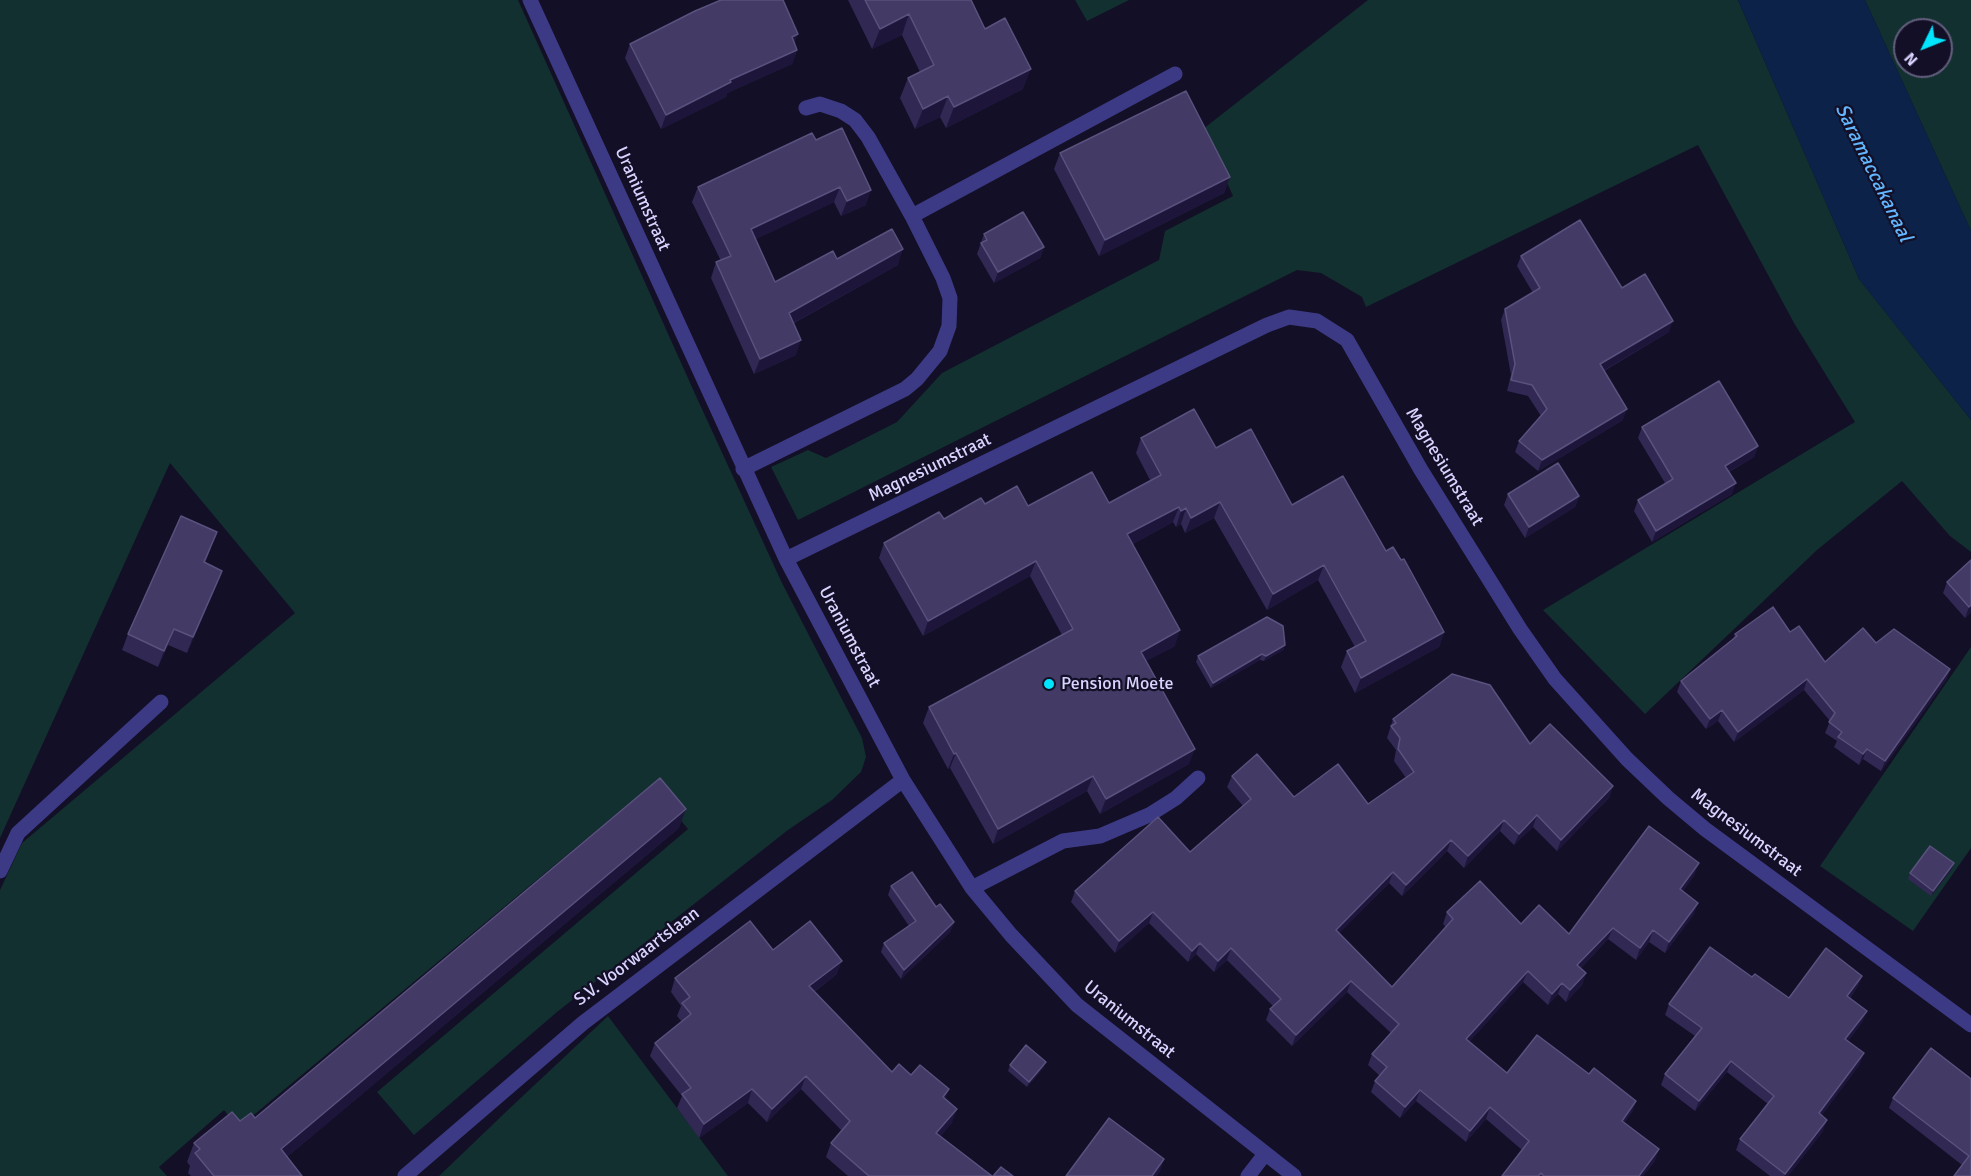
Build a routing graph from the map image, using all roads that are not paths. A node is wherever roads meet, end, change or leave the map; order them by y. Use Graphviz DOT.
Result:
graph roads {
  1 [pos="530,0"];
  2 [pos="1175,74"];
  3 [pos="806,108"];
  4 [pos="912,216"];
  5 [pos="744,470"];
  6 [pos="786,560"];
  7 [pos="161,702"];
  8 [pos="1198,778"];
  9 [pos="903,780"];
  10 [pos="0,871"];
  11 [pos="972,888"];
  12 [pos="1971,1025"];
  13 [pos="1265,1154"];
  14 [pos="405,1176"];
  15 [pos="1248,1176"];
  16 [pos="1294,1176"];
  1 -- 5 [label="street, Uraniumstraat"];
  2 -- 4 [label="street"];
  3 -- 4 [label="street"];
  4 -- 5 [label="street"];
  5 -- 6 [label="street, Uraniumstraat"];
  6 -- 9 [label="street, Uraniumstraat"];
  6 -- 12 [label="street, Magnesiumstraat"];
  7 -- 10 [label="street"];
  8 -- 11 [label="street"];
  9 -- 11 [label="street, Uraniumstraat"];
  9 -- 14 [label="street, S.V. Voorwaartslaan"];
  11 -- 13 [label="street, Uraniumstraat"];
  13 -- 15 [label="street"];
  13 -- 16 [label="street, Uraniumstraat"];
}
